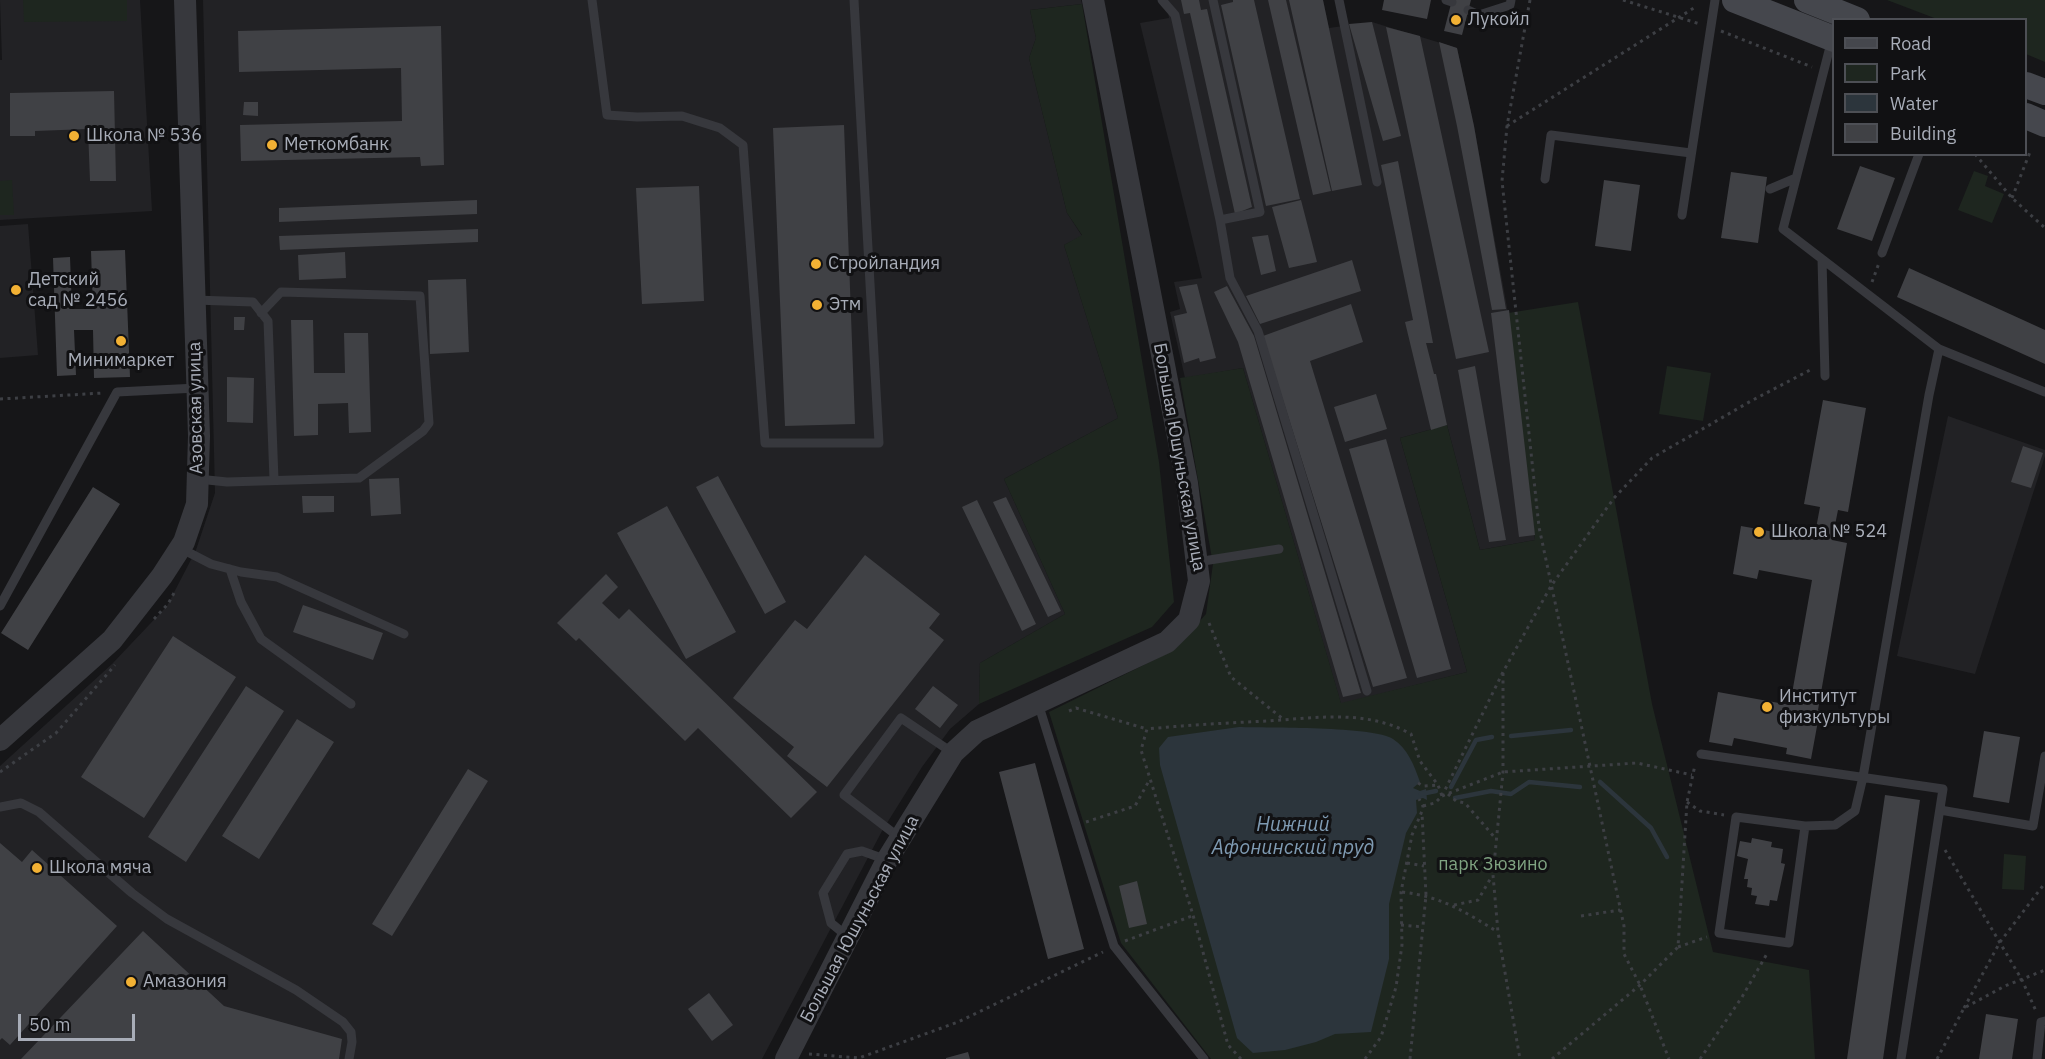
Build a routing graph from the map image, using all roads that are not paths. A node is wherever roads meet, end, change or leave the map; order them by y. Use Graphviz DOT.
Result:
graph roads {
  1 [pos="185,0"];
  2 [pos="592,0"];
  3 [pos="854,0"];
  4 [pos="1093,0"];
  5 [pos="1162,0"];
  6 [pos="1213,0"];
  7 [pos="1339,0"];
  8 [pos="1511,0"];
  9 [pos="1715,0"];
  10 [pos="1735,0"];
  11 [pos="1807,0"];
  12 [pos="1468,10"];
  13 [pos="1852,18"];
  14 [pos="1832,39"];
  15 [pos="1832,42"];
  16 [pos="2027,86"];
  17 [pos="2045,92"];
  18 [pos="2027,117"];
  19 [pos="2045,124"];
  20 [pos="1692,153"];
  21 [pos="1918,156"];
  22 [pos="1796,178"];
  23 [pos="1545,179"];
  24 [pos="1377,182"];
  25 [pos="1770,189"];
  26 [pos="1682,215"];
  27 [pos="1220,220"];
  28 [pos="1882,253"];
  29 [pos="1822,259"];
  30 [pos="194,300"];
  31 [pos="261,313"];
  32 [pos="1939,349"];
  33 [pos="1825,376"];
  34 [pos="197,388"];
  35 [pos="2045,392"];
  36 [pos="198,479"];
  37 [pos="274,480"];
  38 [pos="180,548"];
  39 [pos="1279,549"];
  40 [pos="1197,562"];
  41 [pos="230,569"];
  42 [pos="0,606"];
  43 [pos="404,634"];
  44 [pos="1367,691"];
  45 [pos="351,704"];
  46 [pos="1040,712"];
  47 [pos="0,740"];
  48 [pos="953,753"];
  49 [pos="1701,754"];
  50 [pos="2045,756"];
  51 [pos="1863,777"];
  52 [pos="0,807"];
  53 [pos="1940,810"];
  54 [pos="1805,826"];
  55 [pos="900,838"];
  56 [pos="887,860"];
  57 [pos="848,937"];
  58 [pos="2043,1021"];
  59 [pos="797,1057"];
  60 [pos="349,1059"];
  61 [pos="1204,1059"];
  62 [pos="1901,1059"];
  63 [pos="2037,1059"];
  1 -- 30 [label="street, Азовская улица"];
  2 -- 3 [label="lane"];
  4 -- 40 [label="street, Большая Юшуньская улица"];
  5 -- 27 [label="lane"];
  6 -- 27 [label="lane"];
  7 -- 24 [label="lane"];
  8 -- 12 [label="lane"];
  9 -- 20 [label="lane"];
  10 -- 14 [label="main road"];
  11 -- 13 [label="main road"];
  15 -- 22 [label="lane"];
  16 -- 17 [label="main road"];
  18 -- 19 [label="main road"];
  20 -- 23 [label="lane"];
  20 -- 26 [label="lane"];
  21 -- 28 [label="lane"];
  22 -- 25 [label="lane"];
  22 -- 29 [label="lane"];
  27 -- 44 [label="lane"];
  29 -- 32 [label="lane"];
  29 -- 33 [label="lane"];
  30 -- 31 [label="lane"];
  30 -- 34 [label="street, Азовская улица"];
  31 -- 37 [label="lane"];
  31 -- 37 [label="lane"];
  32 -- 35 [label="lane"];
  32 -- 51 [label="lane"];
  34 -- 36 [label="street, Азовская улица"];
  34 -- 42 [label="lane"];
  36 -- 37 [label="lane"];
  36 -- 38 [label="street, Азовская улица"];
  38 -- 41 [label="lane"];
  38 -- 47 [label="street, Азовская улица"];
  39 -- 40 [label="lane"];
  40 -- 46 [label="street, Большая Юшуньская улица"];
  41 -- 43 [label="lane"];
  41 -- 45 [label="lane"];
  46 -- 48 [label="street, Большая Юшуньская улица"];
  46 -- 61 [label="lane"];
  48 -- 55 [label="street, Большая Юшуньская улица"];
  48 -- 55 [label="lane"];
  49 -- 51 [label="lane"];
  50 -- 53 [label="lane"];
  51 -- 53 [label="lane"];
  51 -- 54 [label="lane"];
  52 -- 60 [label="lane"];
  53 -- 62 [label="lane"];
  54 -- 54 [label="lane"];
  55 -- 56 [label="street, Большая Юшуньская улица"];
  56 -- 57 [label="street, Большая Юшуньская улица"];
  56 -- 57 [label="lane"];
  57 -- 59 [label="street, Большая Юшуньская улица"];
  58 -- 63 [label="lane"];
}
